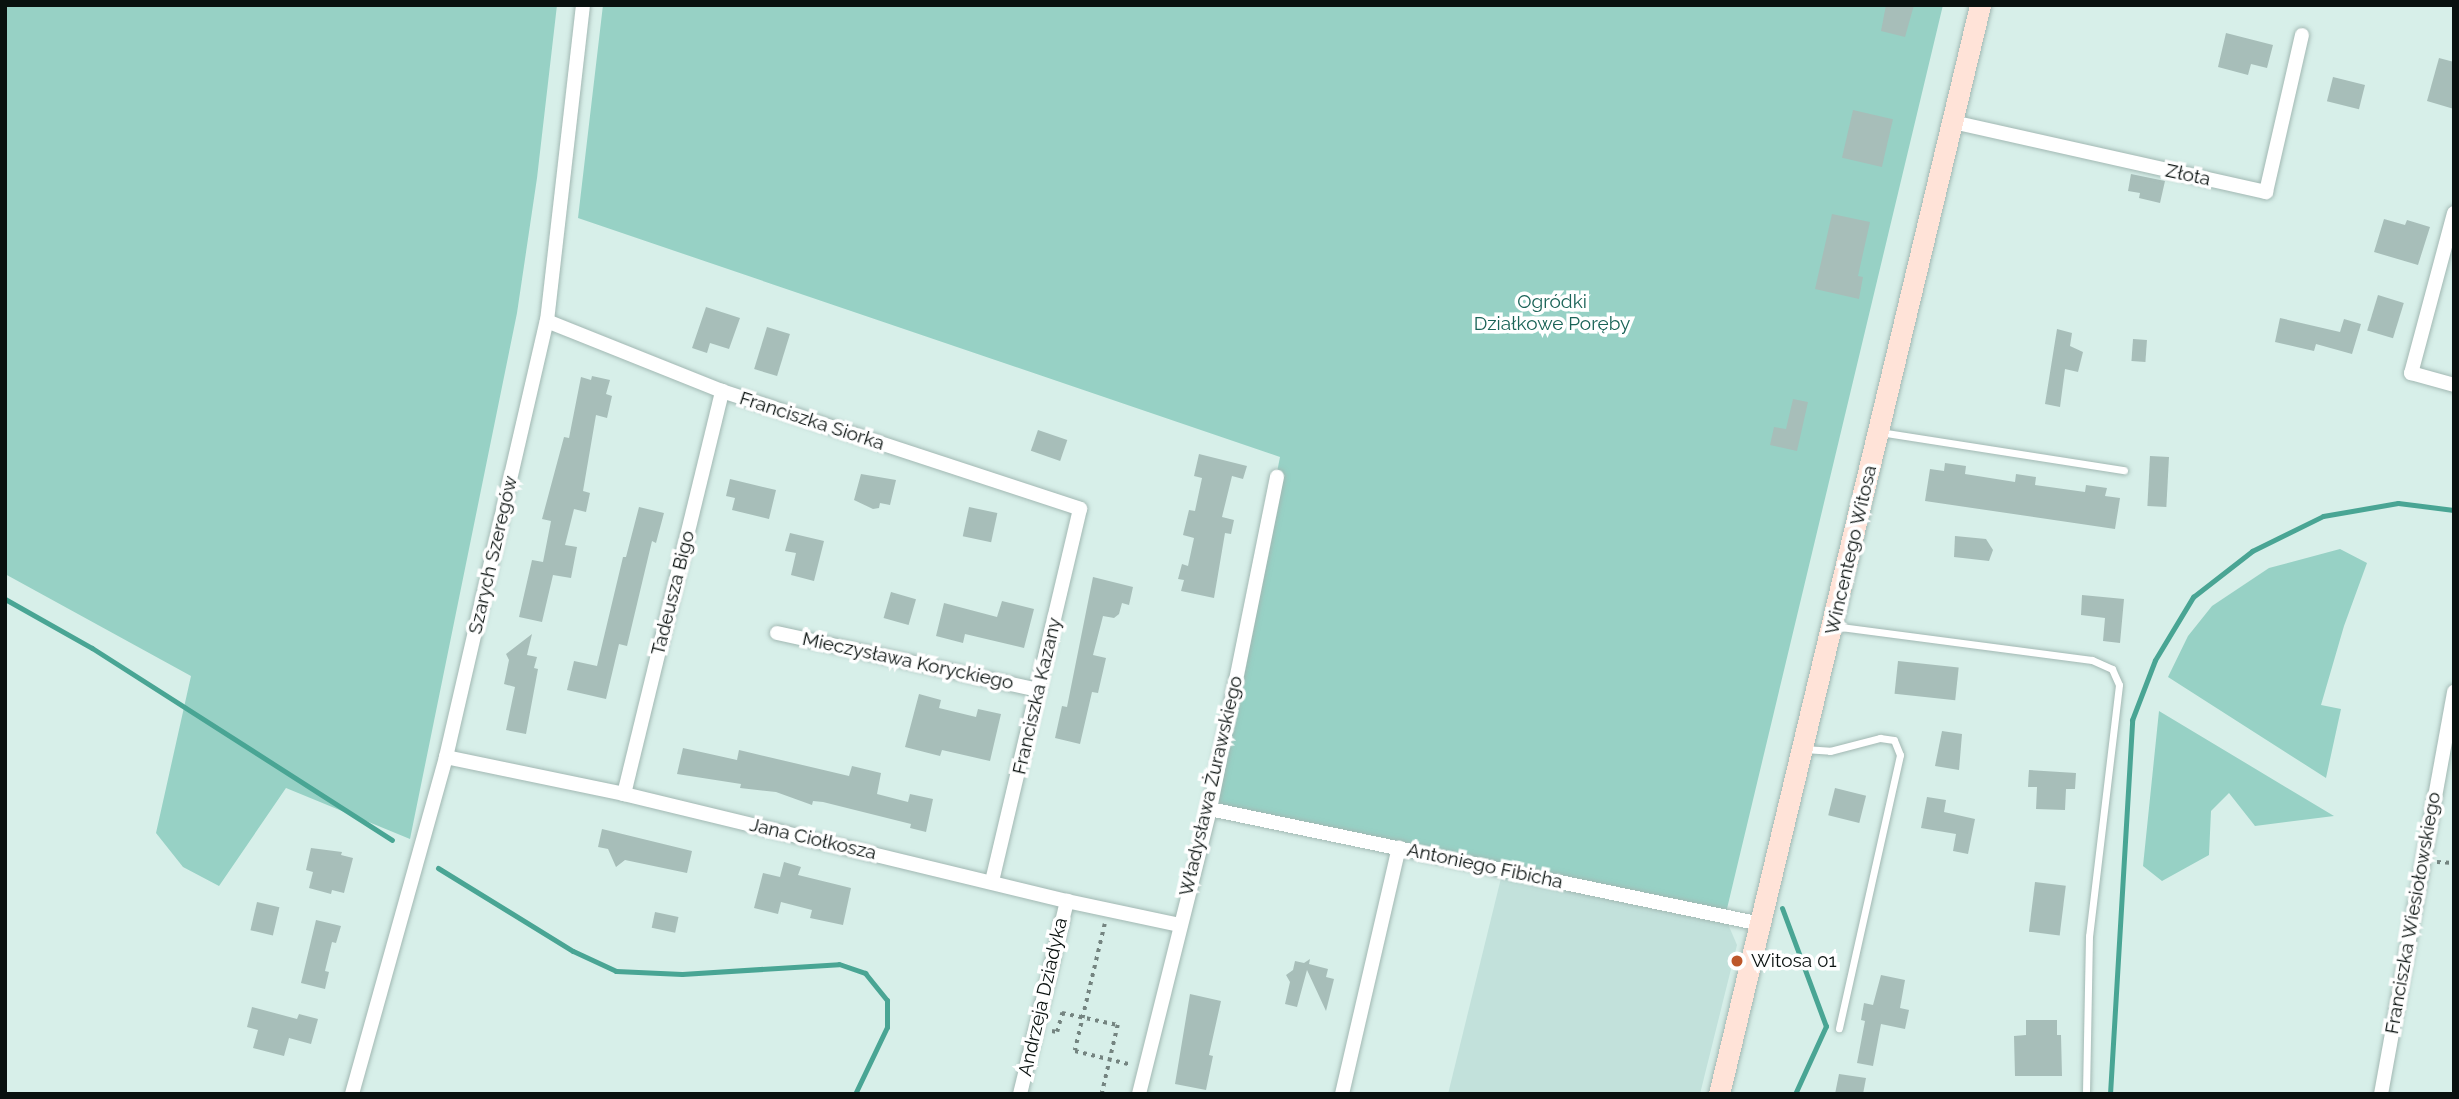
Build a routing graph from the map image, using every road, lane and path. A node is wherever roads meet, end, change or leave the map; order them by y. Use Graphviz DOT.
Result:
graph roads {
  1 [pos="583,5"];
  2 [pos="1980,5"];
  3 [pos="2302,35"];
  4 [pos="1953,122"];
  5 [pos="2454,213"];
  6 [pos="547,321"];
  7 [pos="2454,385"];
  8 [pos="722,391"];
  9 [pos="1879,431"];
  10 [pos="2124,470"];
  11 [pos="1277,477"];
  12 [pos="1080,509"];
  13 [pos="1832,626"];
  14 [pos="777,633"];
  15 [pos="1038,690"];
  16 [pos="2454,692"];
  17 [pos="1803,749"];
  18 [pos="446,757"];
  19 [pos="624,794"];
  20 [pos="1210,809"];
  21 [pos="1399,848"];
  22 [pos="992,882"];
  23 [pos="1066,901"];
  24 [pos="1108,908"];
  25 [pos="1761,924"];
  26 [pos="1180,925"];
  27 [pos="1083,1017"];
  28 [pos="1037,1027"];
  29 [pos="1839,1028"];
  30 [pos="1110,1059"];
  31 [pos="1145,1068"];
  32 [pos="2086,1091"];
  33 [pos="352,1094"];
  34 [pos="1020,1094"];
  35 [pos="1102,1094"];
  36 [pos="1139,1094"];
  37 [pos="1342,1094"];
  38 [pos="1719,1094"];
  39 [pos="2381,1094"];
  1 -- 6 [label="street, Szarych Szeregów"];
  2 -- 4 [label="street, Wincentego Witosa"];
  3 -- 4 [label="street, Złota"];
  4 -- 9 [label="street, Wincentego Witosa"];
  5 -- 7 [label="street"];
  6 -- 8 [label="street, Franciszka Siorka"];
  6 -- 18 [label="street, Szarych Szeregów"];
  8 -- 12 [label="street, Franciszka Siorka"];
  8 -- 19 [label="street, Tadeusza Bigo"];
  9 -- 10 [label="lane"];
  9 -- 13 [label="street, Wincentego Witosa"];
  11 -- 20 [label="street, Władysława Żurawskiego"];
  12 -- 15 [label="street, Franciszka Kazany"];
  13 -- 17 [label="street, Wincentego Witosa"];
  13 -- 32 [label="lane"];
  14 -- 15 [label="street, Mieczysława Koryckiego"];
  15 -- 22 [label="street, Franciszka Kazany"];
  16 -- 39 [label="street, Franciszka Wiesiołowskiego"];
  17 -- 25 [label="street, Wincentego Witosa"];
  17 -- 29 [label="lane"];
  18 -- 19 [label="street, Jana Ciołkosza"];
  18 -- 33 [label="street, Szarych Szeregów"];
  19 -- 22 [label="street, Jana Ciołkosza"];
  20 -- 21 [label="street, Antoniego Fibicha"];
  20 -- 26 [label="street, Władysława Żurawskiego"];
  21 -- 25 [label="street, Antoniego Fibicha"];
  21 -- 37 [label="street"];
  22 -- 23 [label="street, Jana Ciołkosza"];
  23 -- 24 [label="street, Jana Ciołkosza"];
  23 -- 28 [label="street, Andrzeja Dziadyka"];
  24 -- 26 [label="street, Jana Ciołkosza"];
  24 -- 27 [label="path"];
  25 -- 38 [label="street, Wincentego Witosa"];
  26 -- 31 [label="street, Władysława Żurawskiego"];
  27 -- 28 [label="path"];
  27 -- 30 [label="path"];
  27 -- 30 [label="path"];
  28 -- 34 [label="street, Andrzeja Dziadyka"];
  30 -- 31 [label="path"];
  30 -- 35 [label="path"];
  31 -- 36 [label="street, Władysława Żurawskiego"];
}
